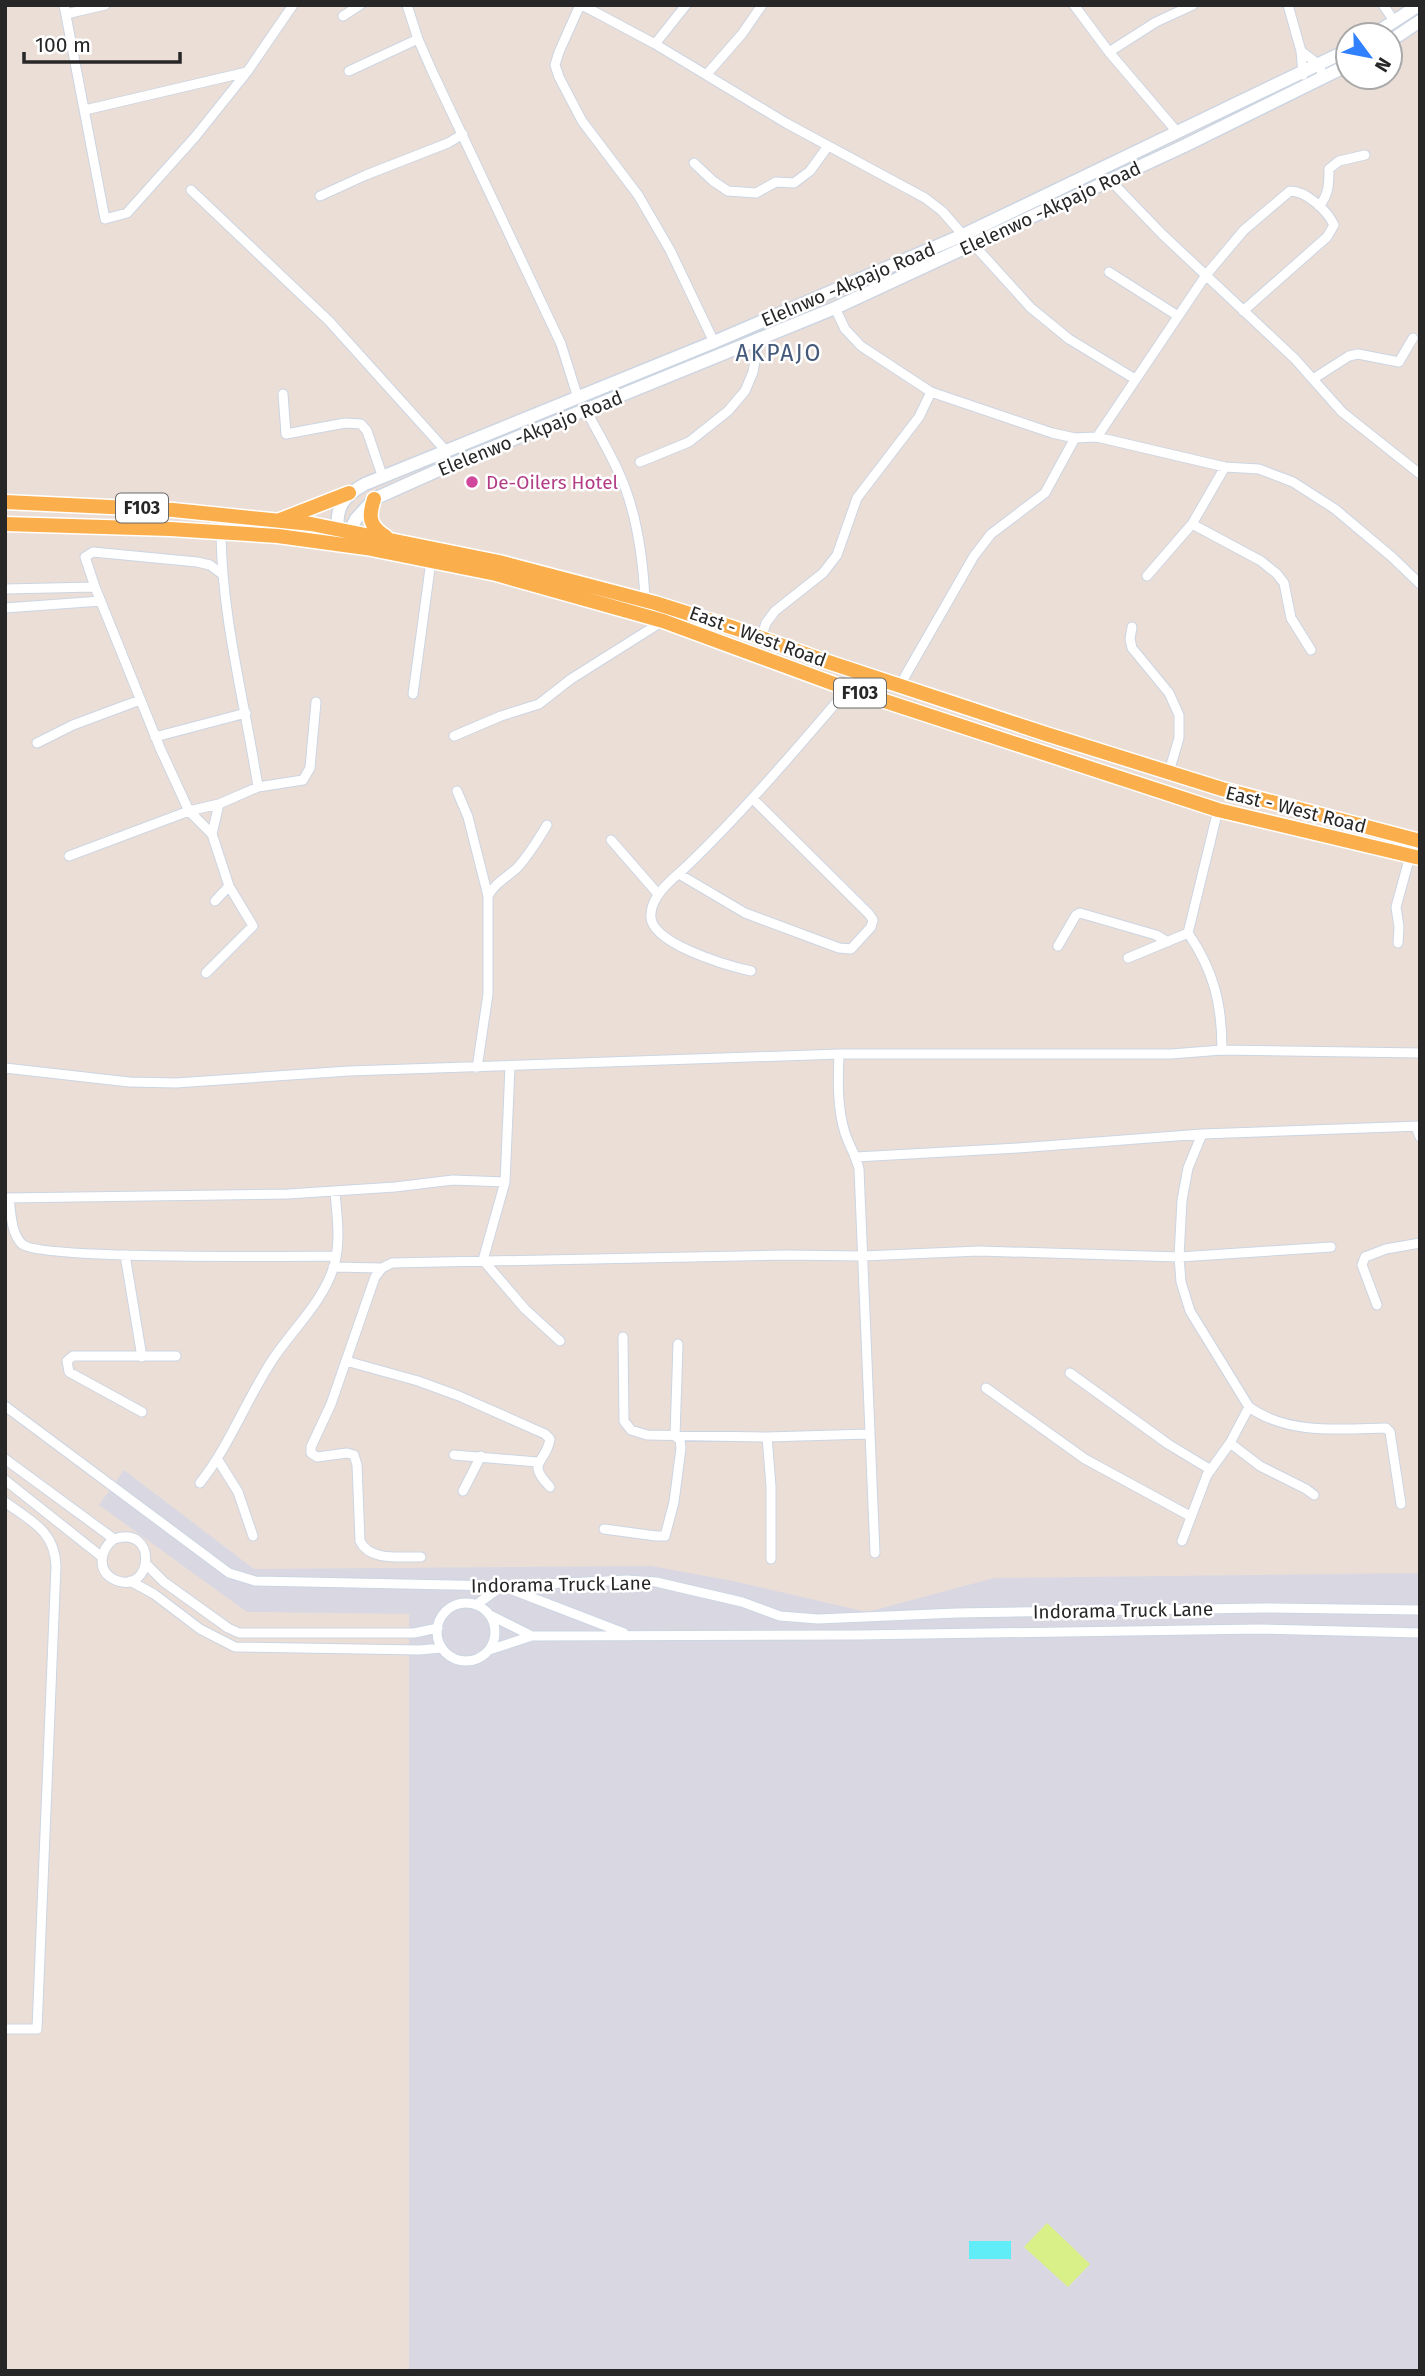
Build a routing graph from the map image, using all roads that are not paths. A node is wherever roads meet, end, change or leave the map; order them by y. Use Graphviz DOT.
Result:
graph roads {
  1 [pos="105,5"];
  2 [pos="293,5"];
  3 [pos="360,5"];
  4 [pos="407,5"];
  5 [pos="581,5"];
  6 [pos="686,5"];
  7 [pos="762,5"];
  8 [pos="1074,5"];
  9 [pos="1193,5"];
  10 [pos="1288,5"];
  11 [pos="1383,5"];
  12 [pos="1419,5"];
  13 [pos="65,10"];
  14 [pos="343,16"];
  15 [pos="1394,21"];
  16 [pos="1396,21"];
  17 [pos="1420,21"];
  18 [pos="1404,32"];
  19 [pos="418,39"];
  20 [pos="655,44"];
  21 [pos="1301,51"];
  22 [pos="1109,52"];
  23 [pos="1334,57"];
  24 [pos="1318,64"];
  25 [pos="349,71"];
  26 [pos="1302,71"];
  27 [pos="247,72"];
  28 [pos="1334,72"];
  29 [pos="707,74"];
  30 [pos="1324,77"];
  31 [pos="1308,86"];
  32 [pos="85,110"];
  33 [pos="1178,133"];
  34 [pos="463,134"];
  35 [pos="828,146"];
  36 [pos="1365,155"];
  37 [pos="694,163"];
  38 [pos="1108,179"];
  39 [pos="191,190"];
  40 [pos="320,196"];
  41 [pos="1319,206"];
  42 [pos="968,239"];
  43 [pos="1109,272"];
  44 [pos="1206,275"];
  45 [pos="835,308"];
  46 [pos="1243,311"];
  47 [pos="1178,316"];
  48 [pos="1413,338"];
  49 [pos="760,339"];
  50 [pos="714,342"];
  51 [pos="1135,379"];
  52 [pos="1313,379"];
  53 [pos="931,391"];
  54 [pos="283,394"];
  55 [pos="578,398"];
  56 [pos="586,410"];
  57 [pos="1075,438"];
  58 [pos="1097,438"];
  59 [pos="447,452"];
  60 [pos="640,462"];
  61 [pos="1225,467"];
  62 [pos="1420,474"];
  63 [pos="383,478"];
  64 [pos="349,493"];
  65 [pos="373,499"];
  66 [pos="5,502"];
  67 [pos="5,523"];
  68 [pos="1192,524"];
  69 [pos="279,528"];
  70 [pos="221,534"];
  71 [pos="342,538"];
  72 [pos="394,541"];
  73 [pos="431,561"];
  74 [pos="222,574"];
  75 [pos="1147,576"];
  76 [pos="1420,584"];
  77 [pos="94,587"];
  78 [pos="5,589"];
  79 [pos="645,600"];
  80 [pos="101,601"];
  81 [pos="5,607"];
  82 [pos="663,621"];
  83 [pos="1132,627"];
  84 [pos="761,638"];
  85 [pos="1311,650"];
  86 [pos="901,685"];
  87 [pos="848,689"];
  88 [pos="413,694"];
  89 [pos="140,699"];
  90 [pos="316,702"];
  91 [pos="246,713"];
  92 [pos="454,736"];
  93 [pos="155,737"];
  94 [pos="37,743"];
  95 [pos="1169,772"];
  96 [pos="258,787"];
  97 [pos="457,791"];
  98 [pos="753,799"];
  99 [pos="219,804"];
  100 [pos="1219,810"];
  101 [pos="189,811"];
  102 [pos="547,825"];
  103 [pos="212,834"];
  104 [pos="611,841"];
  105 [pos="1420,841"];
  106 [pos="69,856"];
  107 [pos="1415,857"];
  108 [pos="679,874"];
  109 [pos="229,886"];
  110 [pos="658,894"];
  111 [pos="488,897"];
  112 [pos="215,901"];
  113 [pos="1188,933"];
  114 [pos="1168,942"];
  115 [pos="1398,943"];
  116 [pos="1058,946"];
  117 [pos="1128,958"];
  118 [pos="751,971"];
  119 [pos="206,973"];
  120 [pos="1222,1050"];
  121 [pos="1420,1053"];
  122 [pos="839,1054"];
  123 [pos="510,1067"];
  124 [pos="5,1068"];
  125 [pos="477,1068"];
  126 [pos="1418,1127"];
  127 [pos="1202,1134"];
  128 [pos="1420,1137"];
  129 [pos="856,1157"];
  130 [pos="505,1182"];
  131 [pos="335,1192"];
  132 [pos="7,1198"];
  133 [pos="1420,1243"];
  134 [pos="1331,1248"];
  135 [pos="125,1255"];
  136 [pos="335,1256"];
  137 [pos="863,1256"];
  138 [pos="1180,1257"];
  139 [pos="483,1260"];
  140 [pos="334,1267"];
  141 [pos="382,1268"];
  142 [pos="1377,1305"];
  143 [pos="622,1337"];
  144 [pos="560,1341"];
  145 [pos="678,1344"];
  146 [pos="176,1356"];
  147 [pos="142,1357"];
  148 [pos="346,1361"];
  149 [pos="1070,1373"];
  150 [pos="986,1388"];
  151 [pos="5,1406"];
  152 [pos="1249,1407"];
  153 [pos="142,1412"];
  154 [pos="869,1434"];
  155 [pos="675,1436"];
  156 [pos="767,1437"];
  157 [pos="1230,1443"];
  158 [pos="454,1455"];
  159 [pos="481,1456"];
  160 [pos="5,1459"];
  161 [pos="218,1460"];
  162 [pos="537,1462"];
  163 [pos="1211,1469"];
  164 [pos="5,1480"];
  165 [pos="200,1483"];
  166 [pos="550,1487"];
  167 [pos="463,1491"];
  168 [pos="1314,1495"];
  169 [pos="5,1502"];
  170 [pos="1401,1504"];
  171 [pos="1190,1516"];
  172 [pos="604,1529"];
  173 [pos="253,1536"];
  174 [pos="114,1539"];
  175 [pos="1181,1541"];
  176 [pos="875,1553"];
  177 [pos="102,1557"];
  178 [pos="421,1557"];
  179 [pos="771,1559"];
  180 [pos="146,1564"];
  181 [pos="130,1581"];
  182 [pos="502,1586"];
  183 [pos="477,1605"];
  184 [pos="1420,1610"];
  185 [pos="490,1615"];
  186 [pos="864,1617"];
  187 [pos="438,1628"];
  188 [pos="1420,1633"];
  189 [pos="632,1635"];
  190 [pos="858,1635"];
  191 [pos="532,1636"];
  192 [pos="442,1648"];
  193 [pos="489,1650"];
  194 [pos="5,2029"];
  1 -- 13 [label="street"];
  2 -- 27 [label="street"];
  3 -- 14 [label="street"];
  4 -- 19 [label="street"];
  5 -- 20 [label="street"];
  5 -- 50 [label="street"];
  6 -- 20 [label="street"];
  7 -- 29 [label="street"];
  8 -- 22 [label="street"];
  9 -- 22 [label="street"];
  10 -- 21 [label="street"];
  11 -- 15 [label="street"];
  12 -- 16 [label="main road"];
  13 -- 32 [label="street"];
  17 -- 18 [label="main road"];
  19 -- 25 [label="street"];
  19 -- 34 [label="street"];
  20 -- 29 [label="street"];
  21 -- 24 [label="street"];
  21 -- 26 [label="street"];
  22 -- 33 [label="street"];
  23 -- 24 [label="main road, Elelnwo -Akpajo Road"];
  24 -- 26 [label="main road, Elelnwo -Akpajo Road"];
  24 -- 30 [label="street"];
  26 -- 31 [label="street"];
  26 -- 33 [label="main road, Elelnwo -Akpajo Road"];
  27 -- 32 [label="street"];
  27 -- 32 [label="street"];
  28 -- 30 [label="main road, Elelenwo -Akpajo Road"];
  29 -- 35 [label="street"];
  30 -- 31 [label="main road, Elelenwo -Akpajo Road"];
  31 -- 38 [label="main road, Elelenwo -Akpajo Road"];
  33 -- 42 [label="main road, Elelnwo -Akpajo Road"];
  34 -- 40 [label="street"];
  34 -- 55 [label="street"];
  35 -- 37 [label="street"];
  35 -- 42 [label="street"];
  36 -- 41 [label="street"];
  38 -- 42 [label="main road, Elelenwo -Akpajo Road"];
  38 -- 44 [label="street"];
  39 -- 59 [label="street"];
  41 -- 44 [label="street"];
  41 -- 46 [label="street"];
  42 -- 45 [label="main road, Elelenwo -Akpajo Road"];
  42 -- 50 [label="main road, Elelnwo -Akpajo Road"];
  42 -- 51 [label="street"];
  43 -- 47 [label="street"];
  44 -- 46 [label="street"];
  44 -- 47 [label="street"];
  45 -- 49 [label="main road, Elelenwo -Akpajo Road"];
  45 -- 53 [label="street"];
  46 -- 52 [label="street"];
  47 -- 51 [label="street"];
  48 -- 52 [label="street"];
  49 -- 56 [label="main road, Elelenwo -Akpajo Road"];
  49 -- 60 [label="street"];
  50 -- 55 [label="main road, Elelnwo -Akpajo Road"];
  51 -- 58 [label="street"];
  52 -- 62 [label="street"];
  53 -- 57 [label="street"];
  53 -- 84 [label="street"];
  54 -- 63 [label="street"];
  55 -- 59 [label="main road, Elelnwo -Akpajo Road"];
  56 -- 65 [label="main road, Elelenwo -Akpajo Road"];
  56 -- 79 [label="street"];
  57 -- 58 [label="street"];
  57 -- 86 [label="street"];
  58 -- 61 [label="street"];
  59 -- 63 [label="main road, Elelnwo -Akpajo Road"];
  61 -- 68 [label="street"];
  61 -- 76 [label="street"];
  63 -- 64 [label="main road, Elelnwo -Akpajo Road"];
  64 -- 69 [label="main road"];
  64 -- 71 [label="main road"];
  65 -- 71 [label="main road, Elelenwo -Akpajo Road"];
  65 -- 72 [label="main road"];
  66 -- 69 [label="main road, F103"];
  67 -- 70 [label="main road, F103"];
  68 -- 75 [label="street"];
  68 -- 85 [label="street"];
  69 -- 70 [label="main road, F103"];
  69 -- 71 [label="main road, East - West Road / F103"];
  70 -- 74 [label="street"];
  71 -- 72 [label="main road, East - West Road / F103"];
  71 -- 73 [label="main road, East - West Road / F103"];
  72 -- 79 [label="main road, East - West Road / F103"];
  73 -- 82 [label="main road, East - West Road / F103"];
  73 -- 88 [label="street"];
  74 -- 77 [label="street"];
  74 -- 91 [label="street"];
  77 -- 78 [label="street"];
  77 -- 80 [label="street"];
  79 -- 84 [label="main road, East - West Road / F103"];
  80 -- 81 [label="street"];
  80 -- 89 [label="street"];
  82 -- 87 [label="main road, East - West Road / F103"];
  82 -- 92 [label="street"];
  83 -- 95 [label="street"];
  84 -- 86 [label="main road, East - West Road / F103"];
  86 -- 95 [label="main road, East - West Road / F103"];
  87 -- 98 [label="street"];
  87 -- 100 [label="main road, East - West Road / F103"];
  89 -- 93 [label="street"];
  89 -- 94 [label="street"];
  90 -- 96 [label="street"];
  91 -- 93 [label="street"];
  91 -- 96 [label="street"];
  93 -- 101 [label="street"];
  95 -- 105 [label="main road, East - West Road / F103"];
  96 -- 99 [label="street"];
  97 -- 111 [label="street"];
  98 -- 108 [label="street"];
  98 -- 108 [label="street"];
  99 -- 101 [label="street"];
  99 -- 103 [label="street"];
  100 -- 107 [label="main road, East - West Road / F103"];
  100 -- 113 [label="street"];
  101 -- 103 [label="street"];
  101 -- 106 [label="street"];
  102 -- 111 [label="street"];
  103 -- 109 [label="street"];
  104 -- 110 [label="street"];
  107 -- 115 [label="street"];
  108 -- 110 [label="street"];
  109 -- 112 [label="street"];
  109 -- 119 [label="street"];
  110 -- 118 [label="street"];
  111 -- 125 [label="street"];
  113 -- 114 [label="street"];
  113 -- 120 [label="street"];
  114 -- 116 [label="street"];
  114 -- 117 [label="street"];
  120 -- 121 [label="street"];
  120 -- 122 [label="street"];
  122 -- 123 [label="street"];
  122 -- 129 [label="street"];
  123 -- 125 [label="street"];
  123 -- 130 [label="street"];
  124 -- 125 [label="street"];
  126 -- 127 [label="street"];
  126 -- 128 [label="street"];
  127 -- 129 [label="street"];
  127 -- 138 [label="street"];
  129 -- 137 [label="street"];
  130 -- 131 [label="street"];
  130 -- 139 [label="street"];
  131 -- 132 [label="street"];
  131 -- 136 [label="street"];
  132 -- 135 [label="street"];
  133 -- 142 [label="street"];
  134 -- 138 [label="street"];
  135 -- 136 [label="street"];
  135 -- 147 [label="street"];
  136 -- 140 [label="street"];
  137 -- 138 [label="street"];
  137 -- 139 [label="street"];
  137 -- 154 [label="street"];
  138 -- 152 [label="street"];
  139 -- 141 [label="street"];
  139 -- 144 [label="street"];
  140 -- 141 [label="street"];
  140 -- 161 [label="street"];
  141 -- 148 [label="street"];
  143 -- 155 [label="street"];
  145 -- 155 [label="street"];
  146 -- 147 [label="street"];
  147 -- 153 [label="street"];
  148 -- 162 [label="street"];
  148 -- 178 [label="street"];
  149 -- 163 [label="street"];
  150 -- 171 [label="street"];
  151 -- 182 [label="street, Indorama Truck Lane"];
  152 -- 157 [label="street"];
  152 -- 170 [label="street"];
  154 -- 156 [label="street"];
  154 -- 176 [label="street"];
  155 -- 156 [label="street"];
  155 -- 172 [label="street"];
  156 -- 179 [label="street"];
  157 -- 163 [label="street"];
  157 -- 168 [label="street"];
  158 -- 159 [label="street"];
  159 -- 162 [label="street"];
  159 -- 167 [label="street"];
  160 -- 174 [label="street"];
  161 -- 165 [label="street"];
  161 -- 173 [label="street"];
  162 -- 166 [label="street"];
  163 -- 171 [label="street"];
  164 -- 177 [label="street"];
  169 -- 194 [label="street"];
  171 -- 175 [label="street"];
  174 -- 177 [label="street"];
  174 -- 180 [label="street"];
  177 -- 181 [label="street"];
  180 -- 181 [label="street"];
  180 -- 187 [label="street"];
  181 -- 192 [label="street"];
  182 -- 183 [label="street"];
  182 -- 186 [label="street, Indorama Truck Lane"];
  182 -- 189 [label="street"];
  183 -- 185 [label="street"];
  183 -- 187 [label="street"];
  184 -- 186 [label="street, Indorama Truck Lane"];
  185 -- 191 [label="street"];
  185 -- 193 [label="street"];
  186 -- 190 [label="street"];
  187 -- 192 [label="street"];
  188 -- 190 [label="street"];
  189 -- 190 [label="street"];
  189 -- 191 [label="street"];
  191 -- 193 [label="street"];
  192 -- 193 [label="street"];
}
